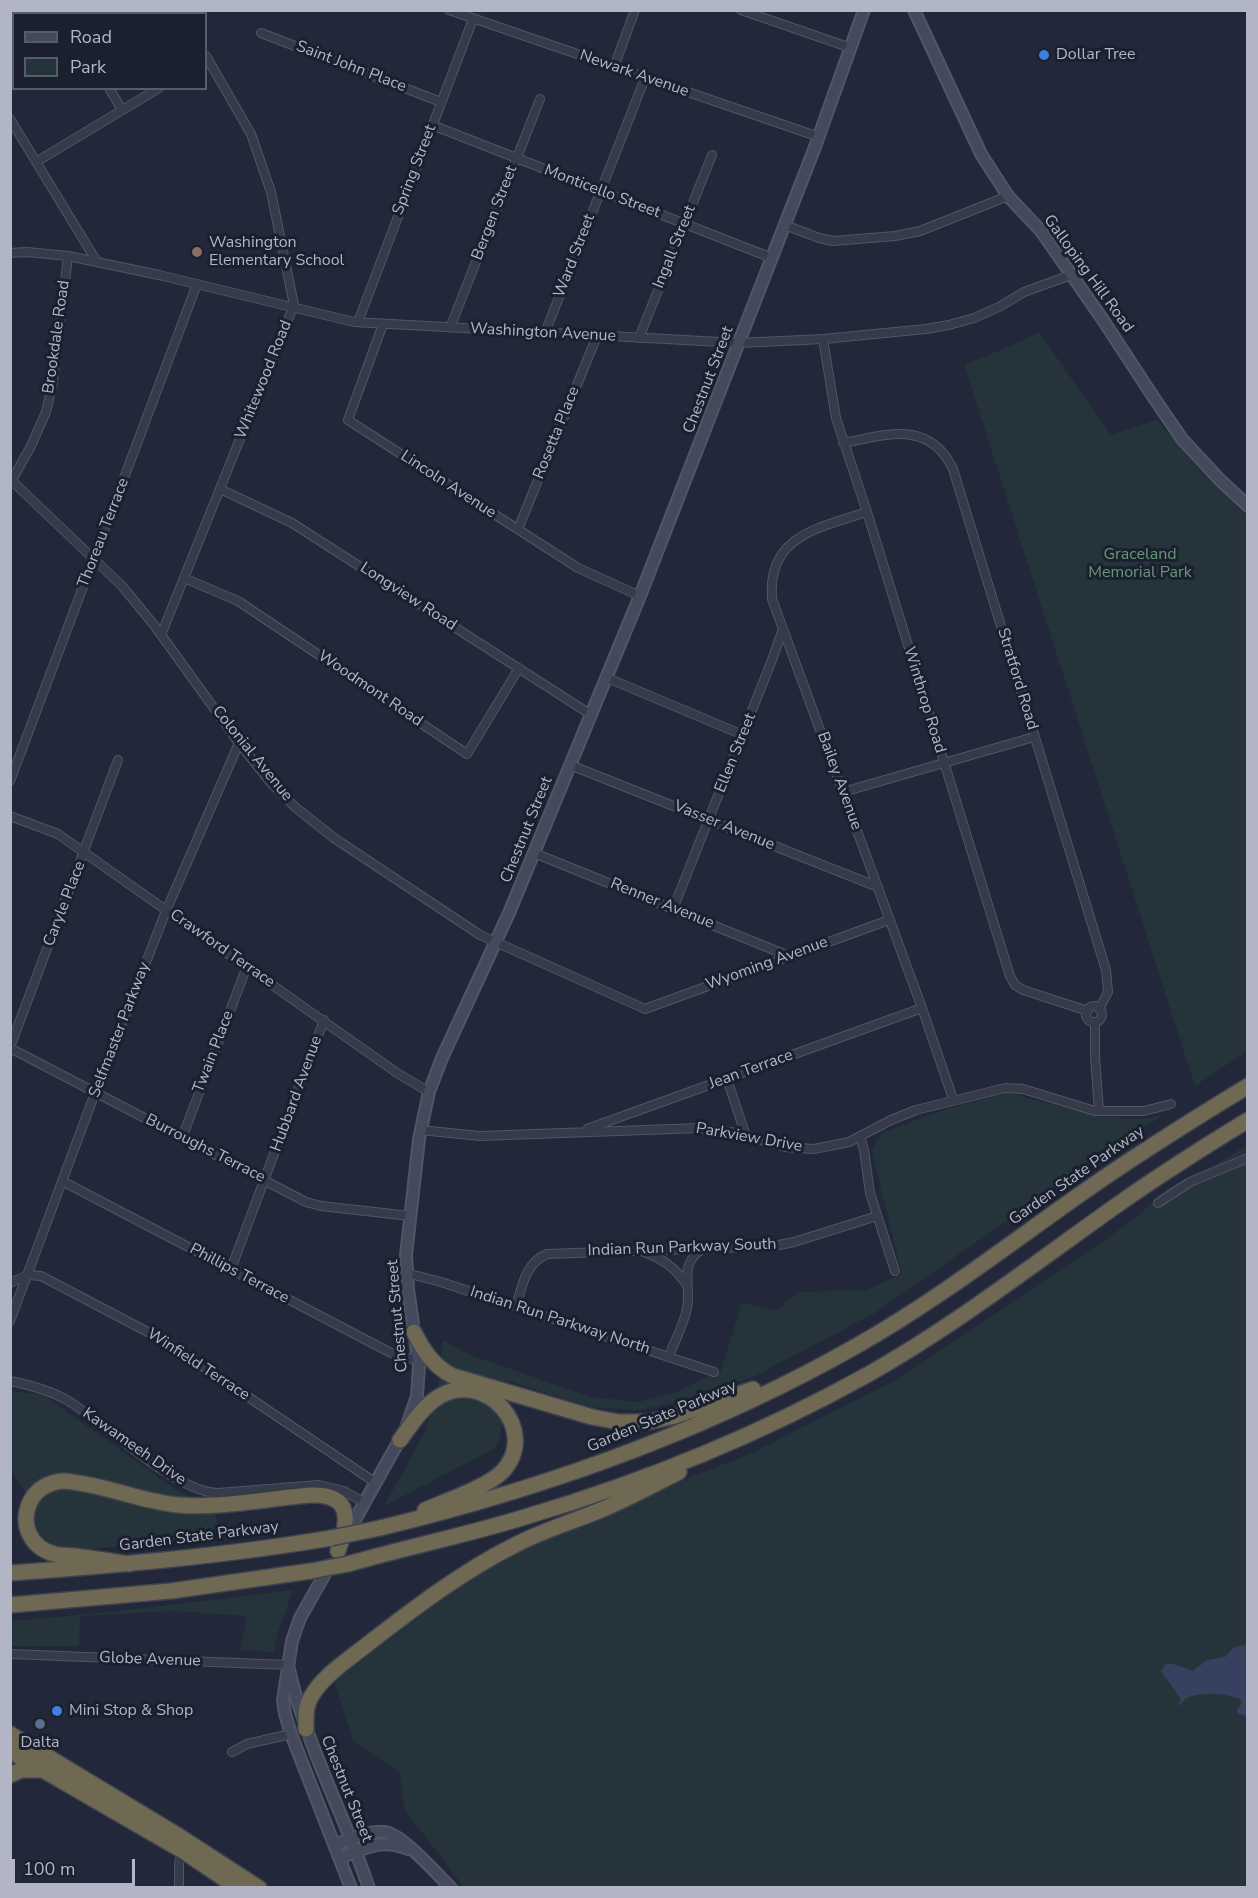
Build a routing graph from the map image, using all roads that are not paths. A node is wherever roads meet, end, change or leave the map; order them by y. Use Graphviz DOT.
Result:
graph roads {
  1 [pos="449,10"];
  2 [pos="635,10"];
  3 [pos="741,10"];
  4 [pos="864,10"];
  5 [pos="914,10"];
  6 [pos="473,19"];
  7 [pos="261,33"];
  8 [pos="851,48"];
  9 [pos="207,61"];
  10 [pos="614,67"];
  11 [pos="645,78"];
  12 [pos="110,90"];
  13 [pos="156,90"];
  14 [pos="540,99"];
  15 [pos="441,102"];
  16 [pos="122,110"];
  17 [pos="10,119"];
  18 [pos="432,125"];
  19 [pos="819,137"];
  20 [pos="712,155"];
  21 [pos="516,158"];
  22 [pos="36,162"];
  23 [pos="601,191"];
  24 [pos="1008,196"];
  25 [pos="685,224"];
  26 [pos="785,225"];
  27 [pos="10,253"];
  28 [pos="68,256"];
  29 [pos="772,258"];
  30 [pos="97,262"];
  31 [pos="1071,275"];
  32 [pos="197,284"];
  33 [pos="293,307"];
  34 [pos="358,322"];
  35 [pos="383,324"];
  36 [pos="450,328"];
  37 [pos="545,333"];
  38 [pos="597,336"];
  39 [pos="639,338"];
  40 [pos="823,339"];
  41 [pos="740,343"];
  42 [pos="843,443"];
  43 [pos="11,480"];
  44 [pos="220,489"];
  45 [pos="1248,506"];
  46 [pos="867,512"];
  47 [pos="518,529"];
  48 [pos="94,560"];
  49 [pos="184,578"];
  50 [pos="640,596"];
  51 [pos="783,630"];
  52 [pos="161,635"];
  53 [pos="519,668"];
  54 [pos="605,678"];
  55 [pos="590,714"];
  56 [pos="743,735"];
  57 [pos="1034,737"];
  58 [pos="239,743"];
  59 [pos="118,760"];
  60 [pos="944,763"];
  61 [pos="570,765"];
  62 [pos="10,781"];
  63 [pos="843,792"];
  64 [pos="10,816"];
  65 [pos="709,820"];
  66 [pos="84,852"];
  67 [pos="534,853"];
  68 [pos="878,887"];
  69 [pos="673,909"];
  70 [pos="166,911"];
  71 [pos="889,920"];
  72 [pos="495,942"];
  73 [pos="789,956"];
  74 [pos="247,966"];
  75 [pos="922,1008"];
  76 [pos="645,1009"];
  77 [pos="1099,1009"];
  78 [pos="1088,1011"];
  79 [pos="324,1020"];
  80 [pos="1095,1022"];
  81 [pos="10,1047"];
  82 [pos="728,1079"];
  83 [pos="1248,1086"];
  84 [pos="429,1092"];
  85 [pos="95,1093"];
  86 [pos="953,1099"];
  87 [pos="1171,1104"];
  88 [pos="1099,1111"];
  89 [pos="1248,1120"];
  90 [pos="420,1130"];
  91 [pos="580,1132"];
  92 [pos="746,1136"];
  93 [pos="182,1137"];
  94 [pos="860,1137"];
  95 [pos="1248,1158"];
  96 [pos="264,1180"];
  97 [pos="62,1181"];
  98 [pos="1158,1203"];
  99 [pos="410,1216"];
  100 [pos="877,1216"];
  101 [pos="705,1248"];
  102 [pos="635,1250"];
  103 [pos="231,1269"];
  104 [pos="894,1270"];
  105 [pos="406,1273"];
  106 [pos="28,1275"];
  107 [pos="10,1283"];
  108 [pos="686,1285"];
  109 [pos="516,1307"];
  110 [pos="10,1321"];
  111 [pos="414,1332"];
  112 [pos="669,1357"];
  113 [pos="418,1359"];
  114 [pos="829,1361"];
  115 [pos="714,1372"];
  116 [pos="10,1381"];
  117 [pos="478,1392"];
  118 [pos="793,1413"];
  119 [pos="400,1440"];
  120 [pos="376,1483"];
  121 [pos="365,1503"];
  122 [pos="380,1528"];
  123 [pos="334,1544"];
  124 [pos="129,1564"];
  125 [pos="10,1574"];
  126 [pos="10,1605"];
  127 [pos="10,1654"];
  128 [pos="289,1665"];
  129 [pos="306,1729"];
  130 [pos="10,1734"];
  131 [pos="291,1734"];
  132 [pos="10,1751"];
  133 [pos="232,1752"];
  134 [pos="45,1771"];
  135 [pos="10,1775"];
  136 [pos="350,1839"];
  137 [pos="334,1845"];
  138 [pos="183,1851"];
  139 [pos="355,1852"];
  140 [pos="340,1858"];
  141 [pos="421,1858"];
  142 [pos="180,1887"];
  143 [pos="238,1887"];
  144 [pos="259,1887"];
  145 [pos="351,1887"];
  146 [pos="369,1887"];
  147 [pos="451,1887"];
  1 -- 6 [label="street, Newark Avenue"];
  2 -- 10 [label="street"];
  3 -- 8 [label="street"];
  4 -- 8 [label="main road, Chestnut Street"];
  5 -- 24 [label="main road, Galloping Hill Road"];
  6 -- 10 [label="street, Newark Avenue"];
  6 -- 15 [label="street, Spring Street"];
  7 -- 15 [label="street, Saint John Place"];
  8 -- 19 [label="main road, Chestnut Street"];
  9 -- 33 [label="street, Whitewood Road"];
  10 -- 11 [label="street, Newark Avenue"];
  11 -- 19 [label="street, Newark Avenue"];
  11 -- 23 [label="street, Ward Street"];
  12 -- 16 [label="street"];
  13 -- 16 [label="street"];
  14 -- 21 [label="street, Bergen Street"];
  15 -- 18 [label="street, Spring Street"];
  16 -- 22 [label="street"];
  17 -- 22 [label="street"];
  18 -- 21 [label="street, Monticello Street"];
  18 -- 34 [label="street, Spring Street"];
  19 -- 26 [label="main road, Chestnut Street"];
  20 -- 25 [label="street, Ingall Street"];
  21 -- 23 [label="street, Monticello Street"];
  21 -- 36 [label="street, Bergen Street"];
  22 -- 30 [label="street"];
  23 -- 25 [label="street, Monticello Street"];
  23 -- 37 [label="street, Ward Street"];
  24 -- 26 [label="street"];
  24 -- 31 [label="main road, Galloping Hill Road"];
  25 -- 29 [label="street, Monticello Street"];
  25 -- 39 [label="street, Ingall Street"];
  26 -- 29 [label="main road, Chestnut Street"];
  27 -- 28 [label="street, Washington Avenue"];
  28 -- 30 [label="street, Washington Avenue"];
  28 -- 43 [label="street, Brookdale Road"];
  29 -- 41 [label="main road, Chestnut Street"];
  30 -- 32 [label="street, Washington Avenue"];
  31 -- 40 [label="street, Washington Avenue"];
  31 -- 45 [label="main road, Galloping Hill Road"];
  32 -- 33 [label="street, Washington Avenue"];
  32 -- 48 [label="street, Thoreau Terrace"];
  33 -- 34 [label="street, Washington Avenue"];
  33 -- 44 [label="street, Whitewood Road"];
  34 -- 35 [label="street, Washington Avenue"];
  35 -- 36 [label="street, Washington Avenue"];
  35 -- 47 [label="street, Lincoln Avenue"];
  36 -- 37 [label="street, Washington Avenue"];
  37 -- 38 [label="street, Washington Avenue"];
  38 -- 39 [label="street, Washington Avenue"];
  38 -- 47 [label="street, Rosetta Place"];
  39 -- 41 [label="street, Washington Avenue"];
  40 -- 41 [label="street, Washington Avenue"];
  40 -- 42 [label="street, Winthrop Road"];
  41 -- 50 [label="main road, Chestnut Street"];
  42 -- 46 [label="street, Winthrop Road"];
  42 -- 57 [label="street, Stratford Road"];
  43 -- 48 [label="street, Colonial Avenue"];
  44 -- 49 [label="street, Whitewood Road"];
  44 -- 53 [label="street, Longview Road"];
  46 -- 51 [label="street, Bailey Avenue"];
  46 -- 60 [label="street, Winthrop Road"];
  47 -- 50 [label="street, Lincoln Avenue"];
  48 -- 52 [label="street, Colonial Avenue"];
  48 -- 62 [label="street, Thoreau Terrace"];
  49 -- 52 [label="street, Whitewood Road"];
  49 -- 53 [label="street, Woodmont Road"];
  50 -- 54 [label="main road, Chestnut Street"];
  51 -- 56 [label="street, Ellen Street"];
  51 -- 63 [label="street, Bailey Avenue"];
  52 -- 58 [label="street, Colonial Avenue"];
  53 -- 55 [label="street, Longview Road"];
  54 -- 55 [label="main road, Chestnut Street"];
  54 -- 56 [label="street"];
  55 -- 61 [label="main road, Chestnut Street"];
  56 -- 65 [label="street, Ellen Street"];
  57 -- 60 [label="street"];
  57 -- 77 [label="street, Stratford Road"];
  58 -- 70 [label="street, Selfmaster Parkway"];
  58 -- 72 [label="street, Colonial Avenue"];
  59 -- 66 [label="street, Caryle Place"];
  60 -- 63 [label="street"];
  60 -- 78 [label="street, Winthrop Road"];
  61 -- 65 [label="street, Vasser Avenue"];
  61 -- 67 [label="main road, Chestnut Street"];
  63 -- 68 [label="street, Bailey Avenue"];
  64 -- 66 [label="street, Crawford Terrace"];
  65 -- 68 [label="street, Vasser Avenue"];
  65 -- 69 [label="street, Ellen Street"];
  66 -- 70 [label="street, Crawford Terrace"];
  66 -- 81 [label="street, Caryle Place"];
  67 -- 69 [label="street, Renner Avenue"];
  67 -- 72 [label="main road, Chestnut Street"];
  68 -- 71 [label="street, Bailey Avenue"];
  69 -- 73 [label="street, Renner Avenue"];
  70 -- 74 [label="street, Crawford Terrace"];
  70 -- 85 [label="street, Selfmaster Parkway"];
  71 -- 73 [label="street, Wyoming Avenue"];
  71 -- 75 [label="street, Bailey Avenue"];
  72 -- 76 [label="street, Colonial Avenue"];
  72 -- 84 [label="main road, Chestnut Street"];
  73 -- 76 [label="street, Wyoming Avenue"];
  74 -- 79 [label="street, Crawford Terrace"];
  74 -- 93 [label="street, Twain Place"];
  75 -- 82 [label="street, Jean Terrace"];
  75 -- 86 [label="street, Bailey Avenue"];
  77 -- 78 [label="street"];
  77 -- 80 [label="street"];
  78 -- 80 [label="street"];
  79 -- 84 [label="street, Crawford Terrace"];
  79 -- 96 [label="street, Hubbard Avenue"];
  80 -- 88 [label="street"];
  81 -- 85 [label="street, Burroughs Terrace"];
  82 -- 91 [label="street, Jean Terrace"];
  82 -- 92 [label="street"];
  83 -- 114 [label="highway, Garden State Parkway"];
  84 -- 90 [label="main road, Chestnut Street"];
  85 -- 93 [label="street, Burroughs Terrace"];
  85 -- 97 [label="street, Selfmaster Parkway"];
  86 -- 88 [label="street, Parkview Drive"];
  86 -- 94 [label="street, Parkview Drive"];
  87 -- 88 [label="street, Parkview Drive"];
  89 -- 118 [label="highway"];
  90 -- 91 [label="street, Parkview Drive"];
  90 -- 99 [label="main road, Chestnut Street"];
  91 -- 92 [label="street, Parkview Drive"];
  92 -- 94 [label="street, Parkview Drive"];
  93 -- 96 [label="street, Burroughs Terrace"];
  94 -- 100 [label="street"];
  95 -- 98 [label="street"];
  96 -- 99 [label="street, Burroughs Terrace"];
  96 -- 103 [label="street, Hubbard Avenue"];
  97 -- 103 [label="street, Phillips Terrace"];
  97 -- 106 [label="street, Selfmaster Parkway"];
  99 -- 105 [label="main road, Chestnut Street"];
  100 -- 101 [label="street, Indian Run Parkway South"];
  100 -- 104 [label="street"];
  101 -- 102 [label="street, Indian Run Parkway South"];
  101 -- 108 [label="street"];
  102 -- 108 [label="street"];
  102 -- 109 [label="street, Indian Run Parkway South"];
  103 -- 113 [label="street, Phillips Terrace"];
  105 -- 109 [label="street, Indian Run Parkway North"];
  105 -- 111 [label="main road, Chestnut Street"];
  106 -- 107 [label="street"];
  106 -- 110 [label="street, Selfmaster Parkway"];
  106 -- 120 [label="street, Winfield Terrace"];
  108 -- 112 [label="street"];
  109 -- 112 [label="street, Indian Run Parkway North"];
  111 -- 113 [label="main road, Chestnut Street"];
  111 -- 114 [label="highway"];
  112 -- 115 [label="street, Indian Run Parkway North"];
  113 -- 117 [label="highway"];
  113 -- 119 [label="main road, Chestnut Street"];
  114 -- 122 [label="highway, Garden State Parkway"];
  116 -- 121 [label="street, Kawameeh Drive"];
  117 -- 119 [label="highway"];
  117 -- 122 [label="highway"];
  118 -- 126 [label="highway, bridge"];
  118 -- 129 [label="highway"];
  119 -- 120 [label="main road, Chestnut Street"];
  120 -- 121 [label="main road, Chestnut Street"];
  121 -- 123 [label="main road, Chestnut Street"];
  122 -- 123 [label="highway, Garden State Parkway, bridge"];
  123 -- 124 [label="highway, Garden State Parkway"];
  123 -- 124 [label="highway"];
  123 -- 128 [label="main road, Chestnut Street"];
  124 -- 125 [label="highway, Garden State Parkway"];
  127 -- 128 [label="street, Globe Avenue"];
  128 -- 129 [label="main road, Chestnut Street"];
  128 -- 131 [label="main road, Chestnut Street"];
  129 -- 136 [label="main road, Chestnut Street"];
  130 -- 144 [label="highway"];
  131 -- 133 [label="street"];
  131 -- 137 [label="main road, Chestnut Street"];
  132 -- 134 [label="highway"];
  134 -- 135 [label="highway"];
  134 -- 138 [label="highway"];
  136 -- 137 [label="main road"];
  136 -- 139 [label="main road, Chestnut Street"];
  136 -- 141 [label="main road"];
  137 -- 140 [label="main road, Chestnut Street"];
  138 -- 142 [label="street"];
  138 -- 143 [label="highway"];
  139 -- 140 [label="main road"];
  139 -- 141 [label="main road"];
  139 -- 146 [label="main road, Chestnut Street"];
  140 -- 145 [label="main road, Chestnut Street"];
  141 -- 147 [label="main road"];
}
